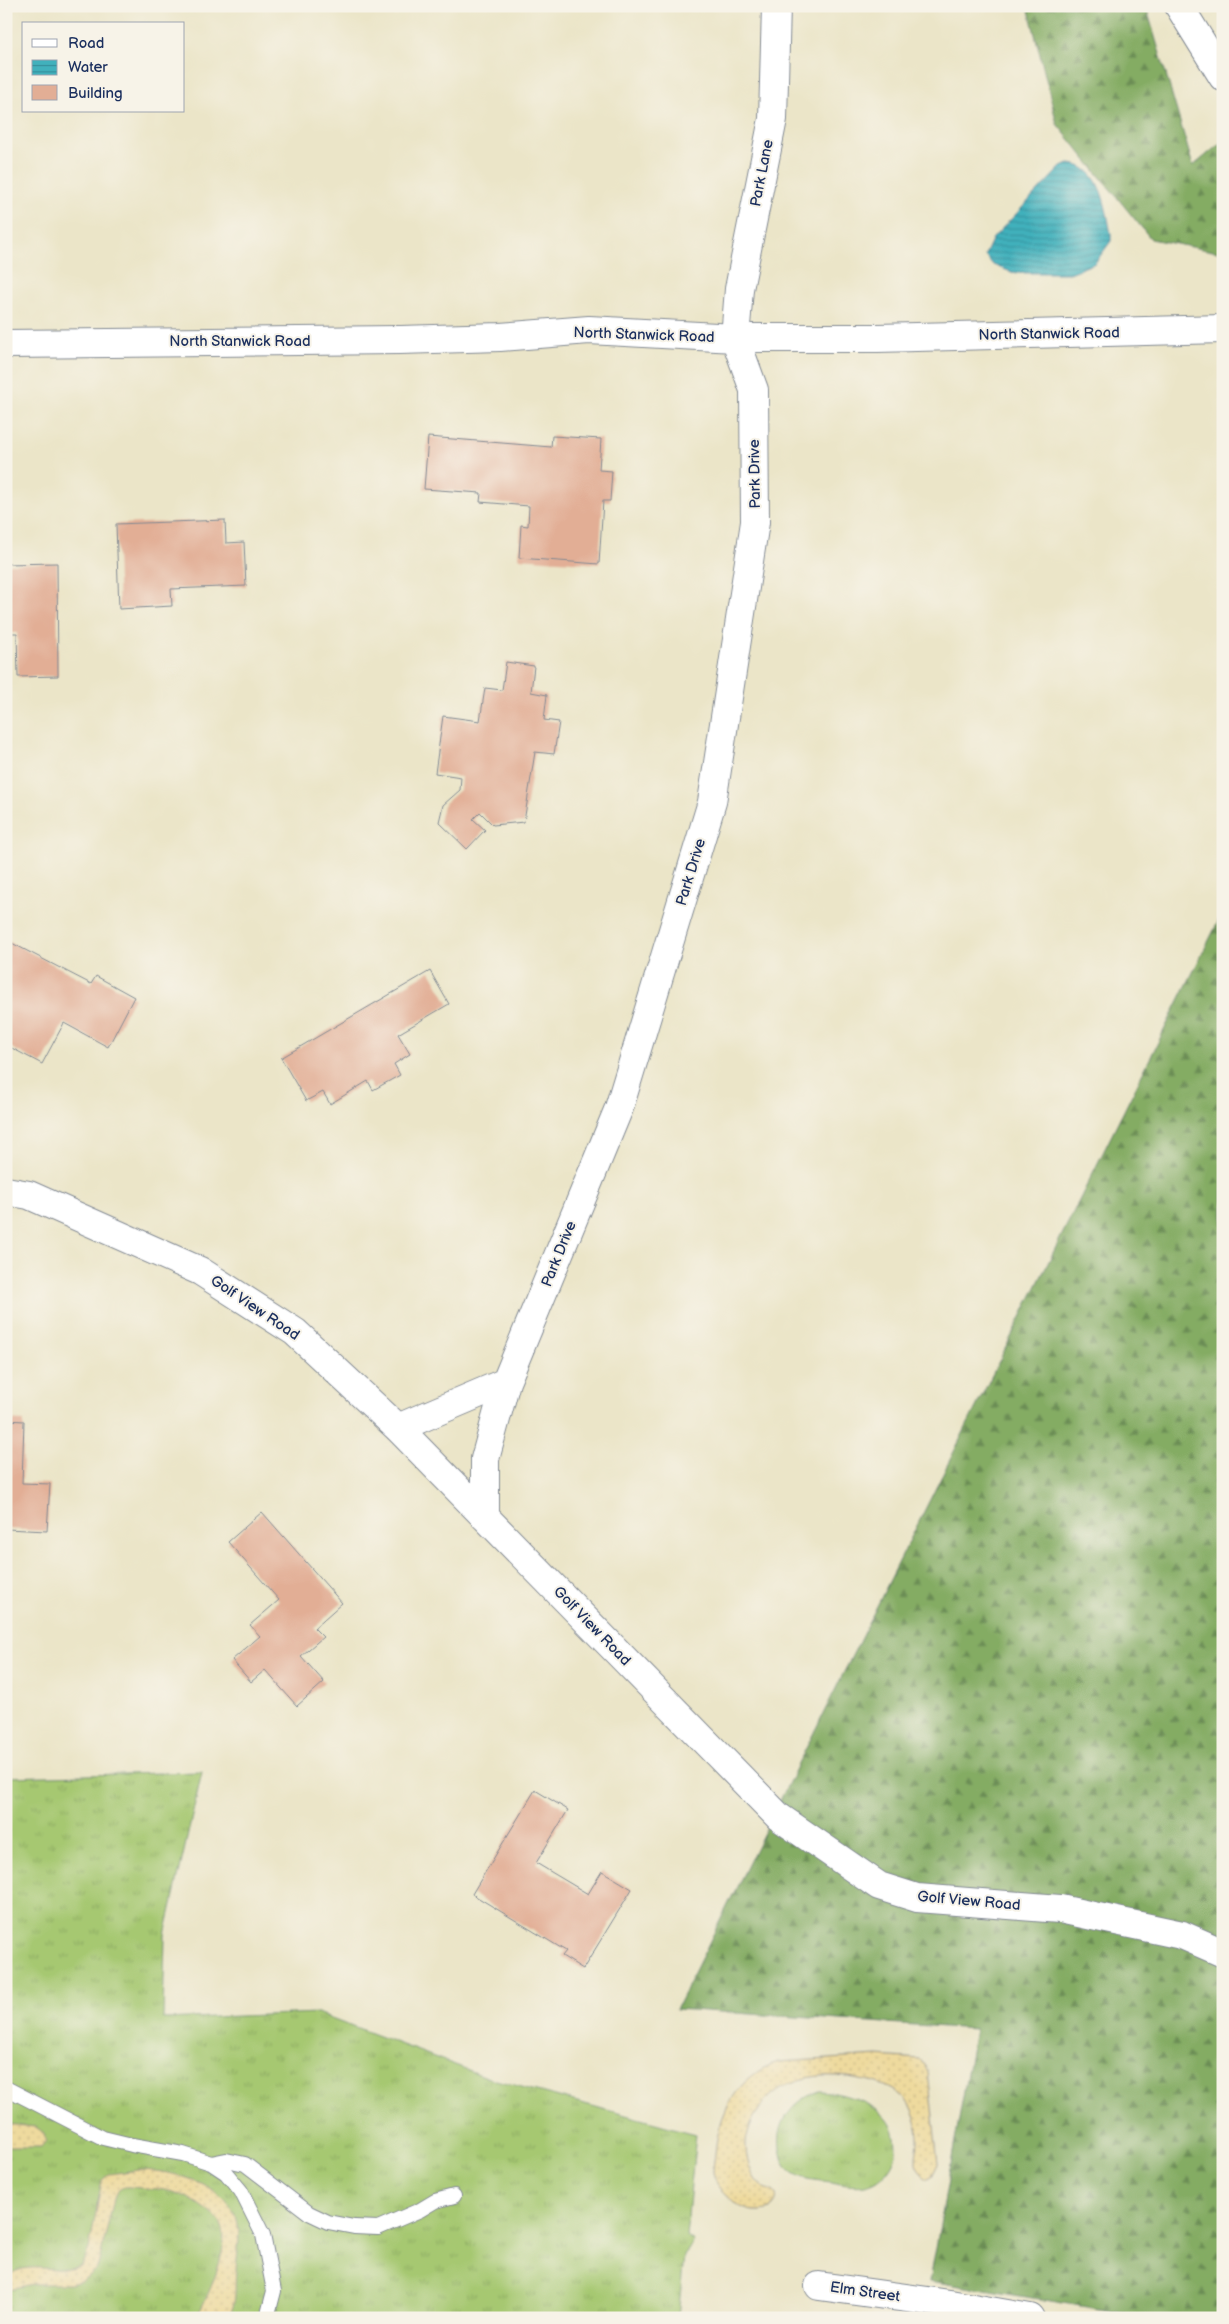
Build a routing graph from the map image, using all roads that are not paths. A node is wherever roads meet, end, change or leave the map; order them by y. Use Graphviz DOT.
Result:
graph roads {
  1 [pos="776,6"];
  2 [pos="1179,6"];
  3 [pos="1223,77"];
  4 [pos="1223,329"];
  5 [pos="735,338"];
  6 [pos="6,344"];
  7 [pos="6,1191"];
  8 [pos="506,1382"];
  9 [pos="398,1428"];
  10 [pos="485,1517"];
  11 [pos="1223,1953"];
  12 [pos="6,2088"];
  13 [pos="211,2163"];
  14 [pos="454,2196"];
  15 [pos="819,2286"];
  16 [pos="949,2311"];
  17 [pos="267,2318"];
  18 [pos="1030,2318"];
  1 -- 5 [label="street, Park Lane"];
  2 -- 3 [label="street"];
  4 -- 5 [label="street, North Stanwick Road"];
  5 -- 6 [label="street, North Stanwick Road"];
  5 -- 8 [label="street, Park Drive"];
  7 -- 9 [label="street, Golf View Road"];
  8 -- 9 [label="street"];
  8 -- 10 [label="street, Park Drive"];
  9 -- 10 [label="street, Golf View Road"];
  10 -- 11 [label="street, Golf View Road"];
  12 -- 13 [label="lane"];
  13 -- 14 [label="lane"];
  13 -- 17 [label="lane"];
  15 -- 16 [label="street, Elm Street"];
  16 -- 18 [label="street, Elm Street"];
}
